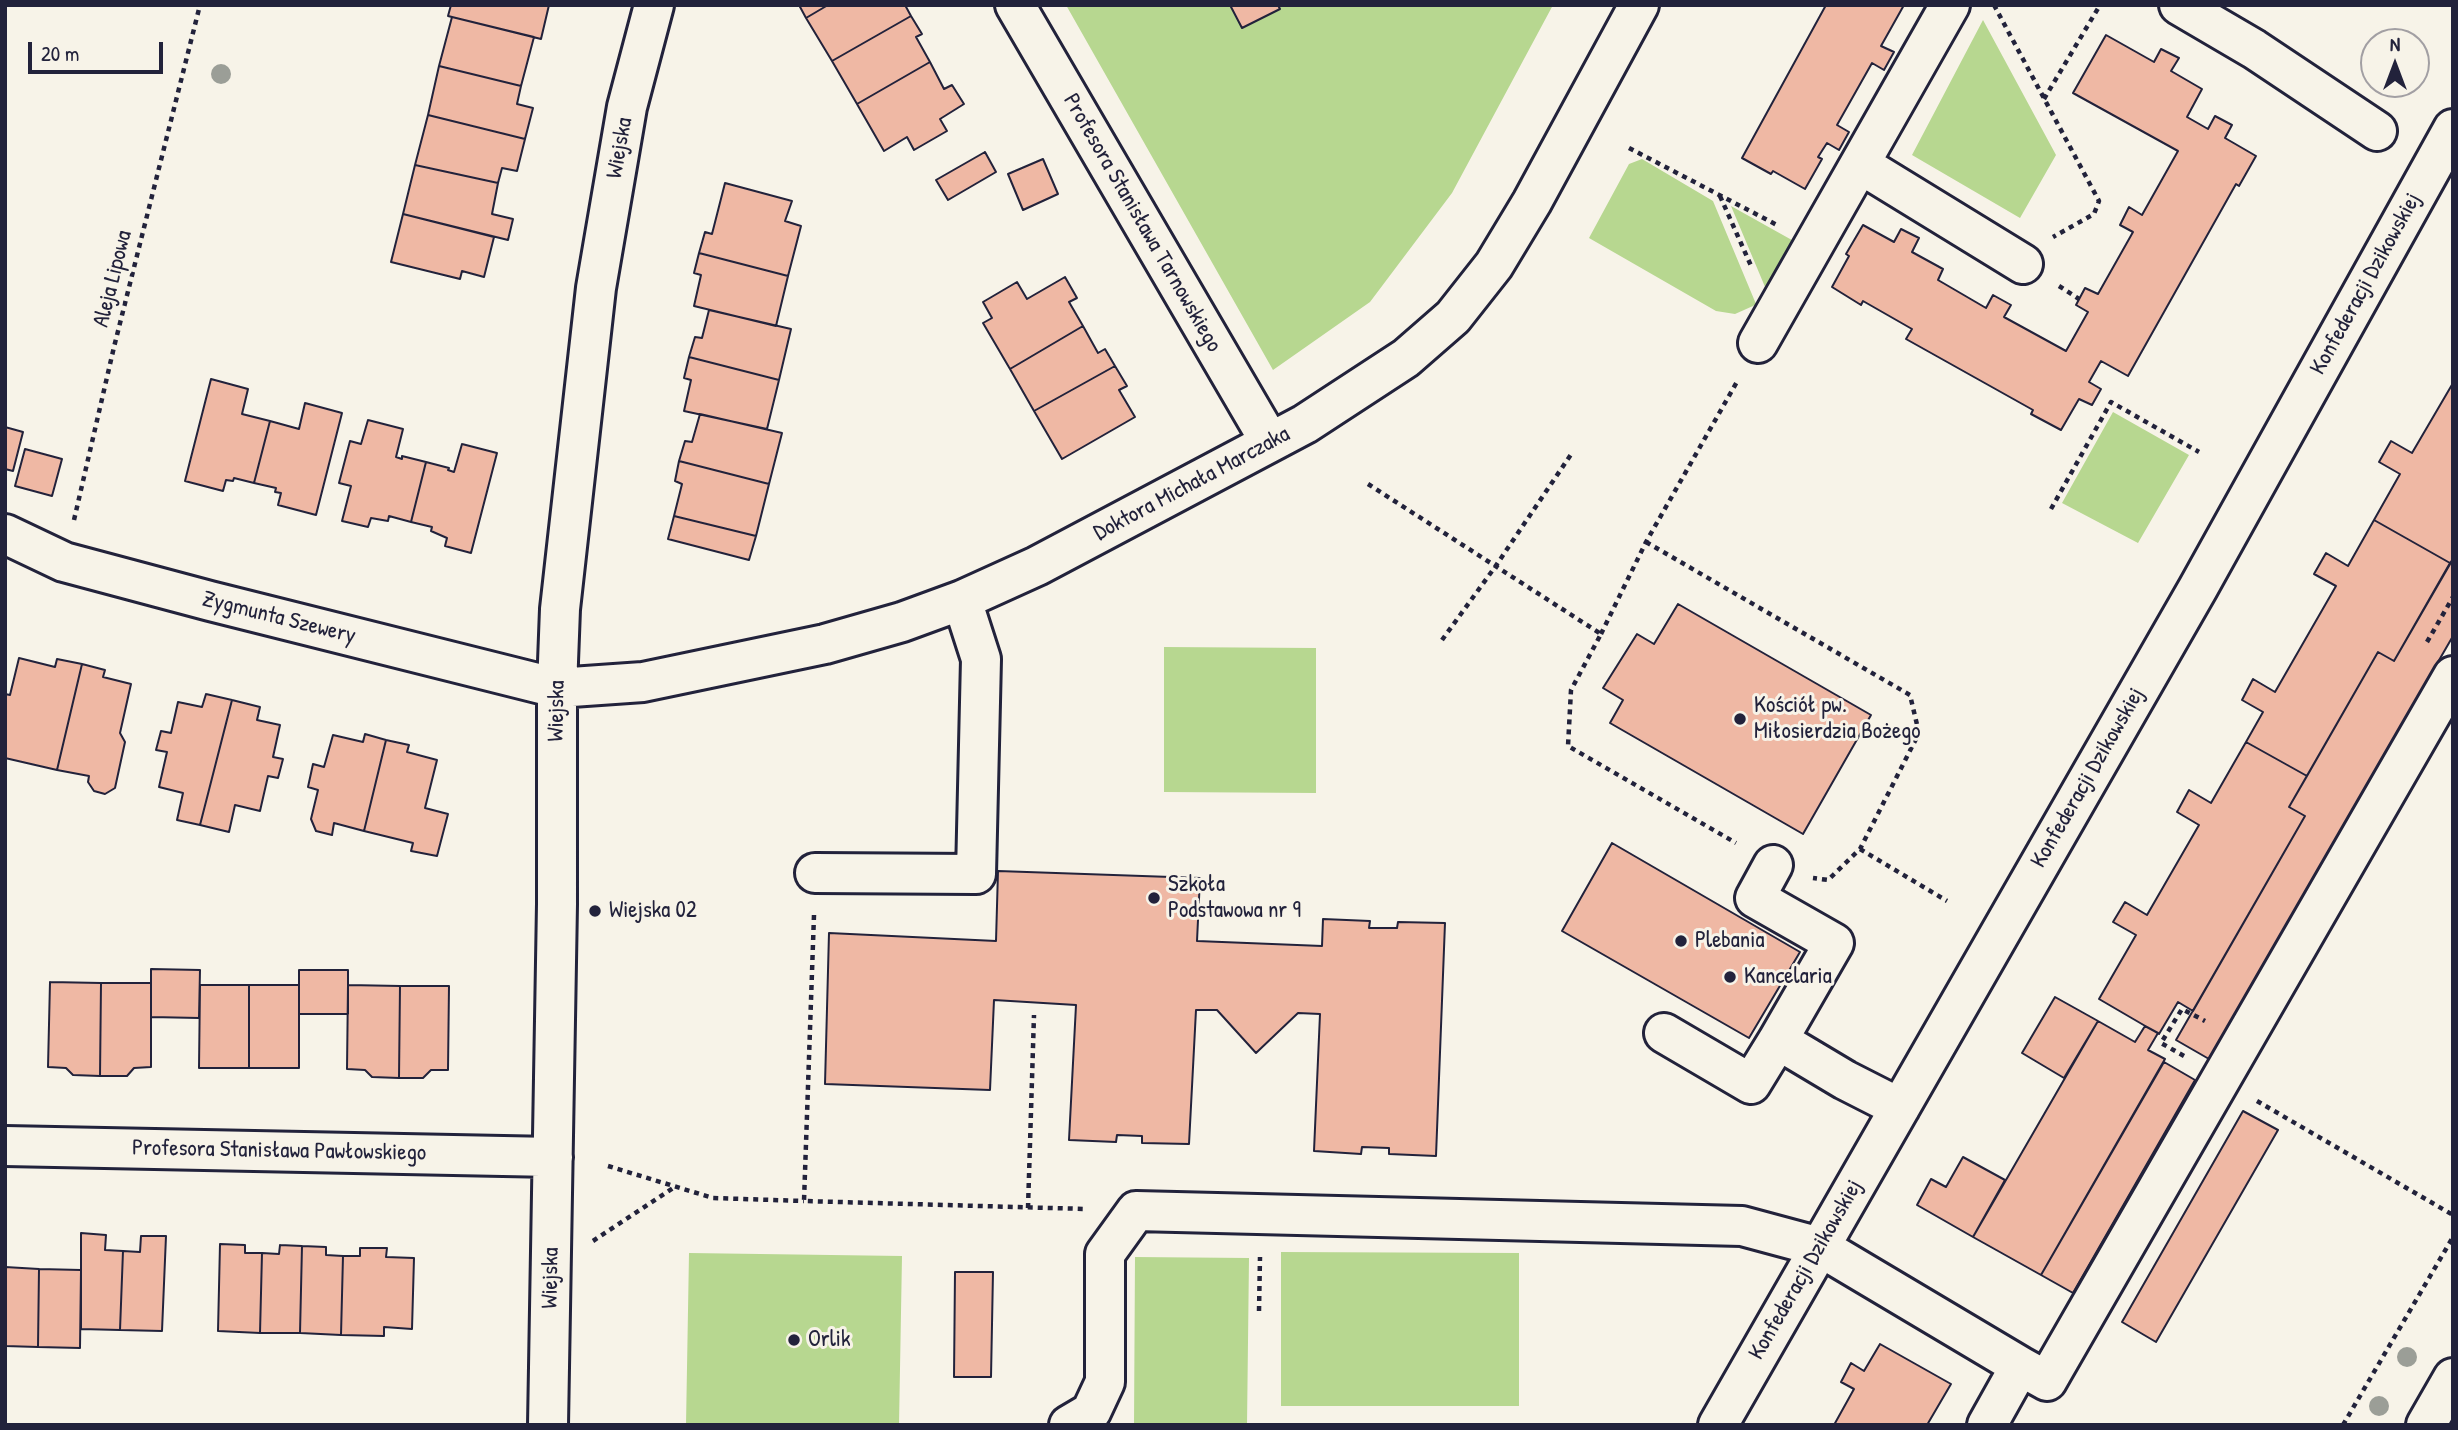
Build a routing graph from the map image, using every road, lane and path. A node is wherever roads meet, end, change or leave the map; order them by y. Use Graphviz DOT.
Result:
graph roads {
  1 [pos="200,5"];
  2 [pos="654,5"];
  3 [pos="1015,5"];
  4 [pos="1639,5"];
  5 [pos="1950,5"];
  6 [pos="1994,5"];
  7 [pos="2100,5"];
  8 [pos="2179,5"];
  9 [pos="2045,99"];
  10 [pos="2453,129"];
  11 [pos="2377,131"];
  12 [pos="1629,148"];
  13 [pos="1860,164"];
  14 [pos="1720,195"];
  15 [pos="1815,244"];
  16 [pos="2019,262"];
  17 [pos="1766,330"];
  18 [pos="1270,442"];
  19 [pos="2199,452"];
  20 [pos="1572,453"];
  21 [pos="1368,484"];
  22 [pos="2051,509"];
  23 [pos="5,534"];
  24 [pos="1646,542"];
  25 [pos="64,562"];
  26 [pos="1495,567"];
  27 [pos="962,600"];
  28 [pos="1601,634"];
  29 [pos="1442,640"];
  30 [pos="2453,676"];
  31 [pos="557,688"];
  32 [pos="1860,849"];
  33 [pos="1773,865"];
  34 [pos="815,873"];
  35 [pos="1947,901"];
  36 [pos="1034,1015"];
  37 [pos="2209,1023"];
  38 [pos="1664,1033"];
  39 [pos="1778,1040"];
  40 [pos="2183,1056"];
  41 [pos="2220,1079"];
  42 [pos="1900,1108"];
  43 [pos="5,1146"];
  44 [pos="553,1157"];
  45 [pos="608,1166"];
  46 [pos="677,1186"];
  47 [pos="804,1201"];
  48 [pos="1028,1208"];
  49 [pos="1136,1211"];
  50 [pos="1261,1214"];
  51 [pos="2453,1215"];
  52 [pos="2453,1237"];
  53 [pos="586,1245"];
  54 [pos="1820,1247"];
  55 [pos="1259,1311"];
  56 [pos="2038,1366"];
  57 [pos="2453,1378"];
  58 [pos="548,1425"];
  59 [pos="1069,1425"];
  60 [pos="1718,1425"];
  61 [pos="1987,1425"];
  62 [pos="2343,1425"];
  63 [pos="2426,1425"];
  1 -- 25 [label="path, Aleja Lipowa"];
  2 -- 31 [label="street, Wiejska"];
  3 -- 18 [label="street, Profesora Stanisława Tarnowskiego"];
  4 -- 18 [label="street, Doktora Michała Marczaka"];
  5 -- 13 [label="street"];
  6 -- 9 [label="path"];
  7 -- 9 [label="path"];
  8 -- 11 [label="street"];
  9 -- 16 [label="path"];
  10 -- 42 [label="street, Konfederacji Dzikowskiej"];
  12 -- 14 [label="path"];
  13 -- 15 [label="street"];
  13 -- 16 [label="street"];
  14 -- 15 [label="path"];
  14 -- 17 [label="path"];
  15 -- 17 [label="street"];
  17 -- 24 [label="path"];
  18 -- 27 [label="street, Doktora Michała Marczaka"];
  19 -- 22 [label="path"];
  20 -- 26 [label="path"];
  21 -- 26 [label="path"];
  23 -- 25 [label="street, Zygmunta Szewery"];
  24 -- 28 [label="path"];
  24 -- 32 [label="path"];
  25 -- 31 [label="street, Zygmunta Szewery"];
  26 -- 28 [label="path"];
  26 -- 29 [label="path"];
  27 -- 31 [label="street, Doktora Michała Marczaka"];
  27 -- 34 [label="street"];
  28 -- 33 [label="path"];
  30 -- 41 [label="street"];
  31 -- 44 [label="street, Wiejska"];
  32 -- 33 [label="path"];
  32 -- 35 [label="path"];
  33 -- 39 [label="street"];
  34 -- 47 [label="path"];
  36 -- 48 [label="path"];
  37 -- 40 [label="path"];
  38 -- 39 [label="street"];
  39 -- 42 [label="street"];
  41 -- 51 [label="path"];
  41 -- 56 [label="street"];
  42 -- 54 [label="street, Konfederacji Dzikowskiej"];
  43 -- 44 [label="street, Profesora Stanisława Pawłowskiego"];
  44 -- 58 [label="street, Wiejska"];
  45 -- 46 [label="path"];
  46 -- 47 [label="path"];
  46 -- 53 [label="path"];
  47 -- 48 [label="path"];
  48 -- 49 [label="path"];
  49 -- 50 [label="street"];
  49 -- 59 [label="street"];
  50 -- 54 [label="street"];
  50 -- 55 [label="path"];
  52 -- 62 [label="path"];
  54 -- 56 [label="street"];
  54 -- 60 [label="street, Konfederacji Dzikowskiej"];
  56 -- 61 [label="street"];
  57 -- 63 [label="street"];
}
